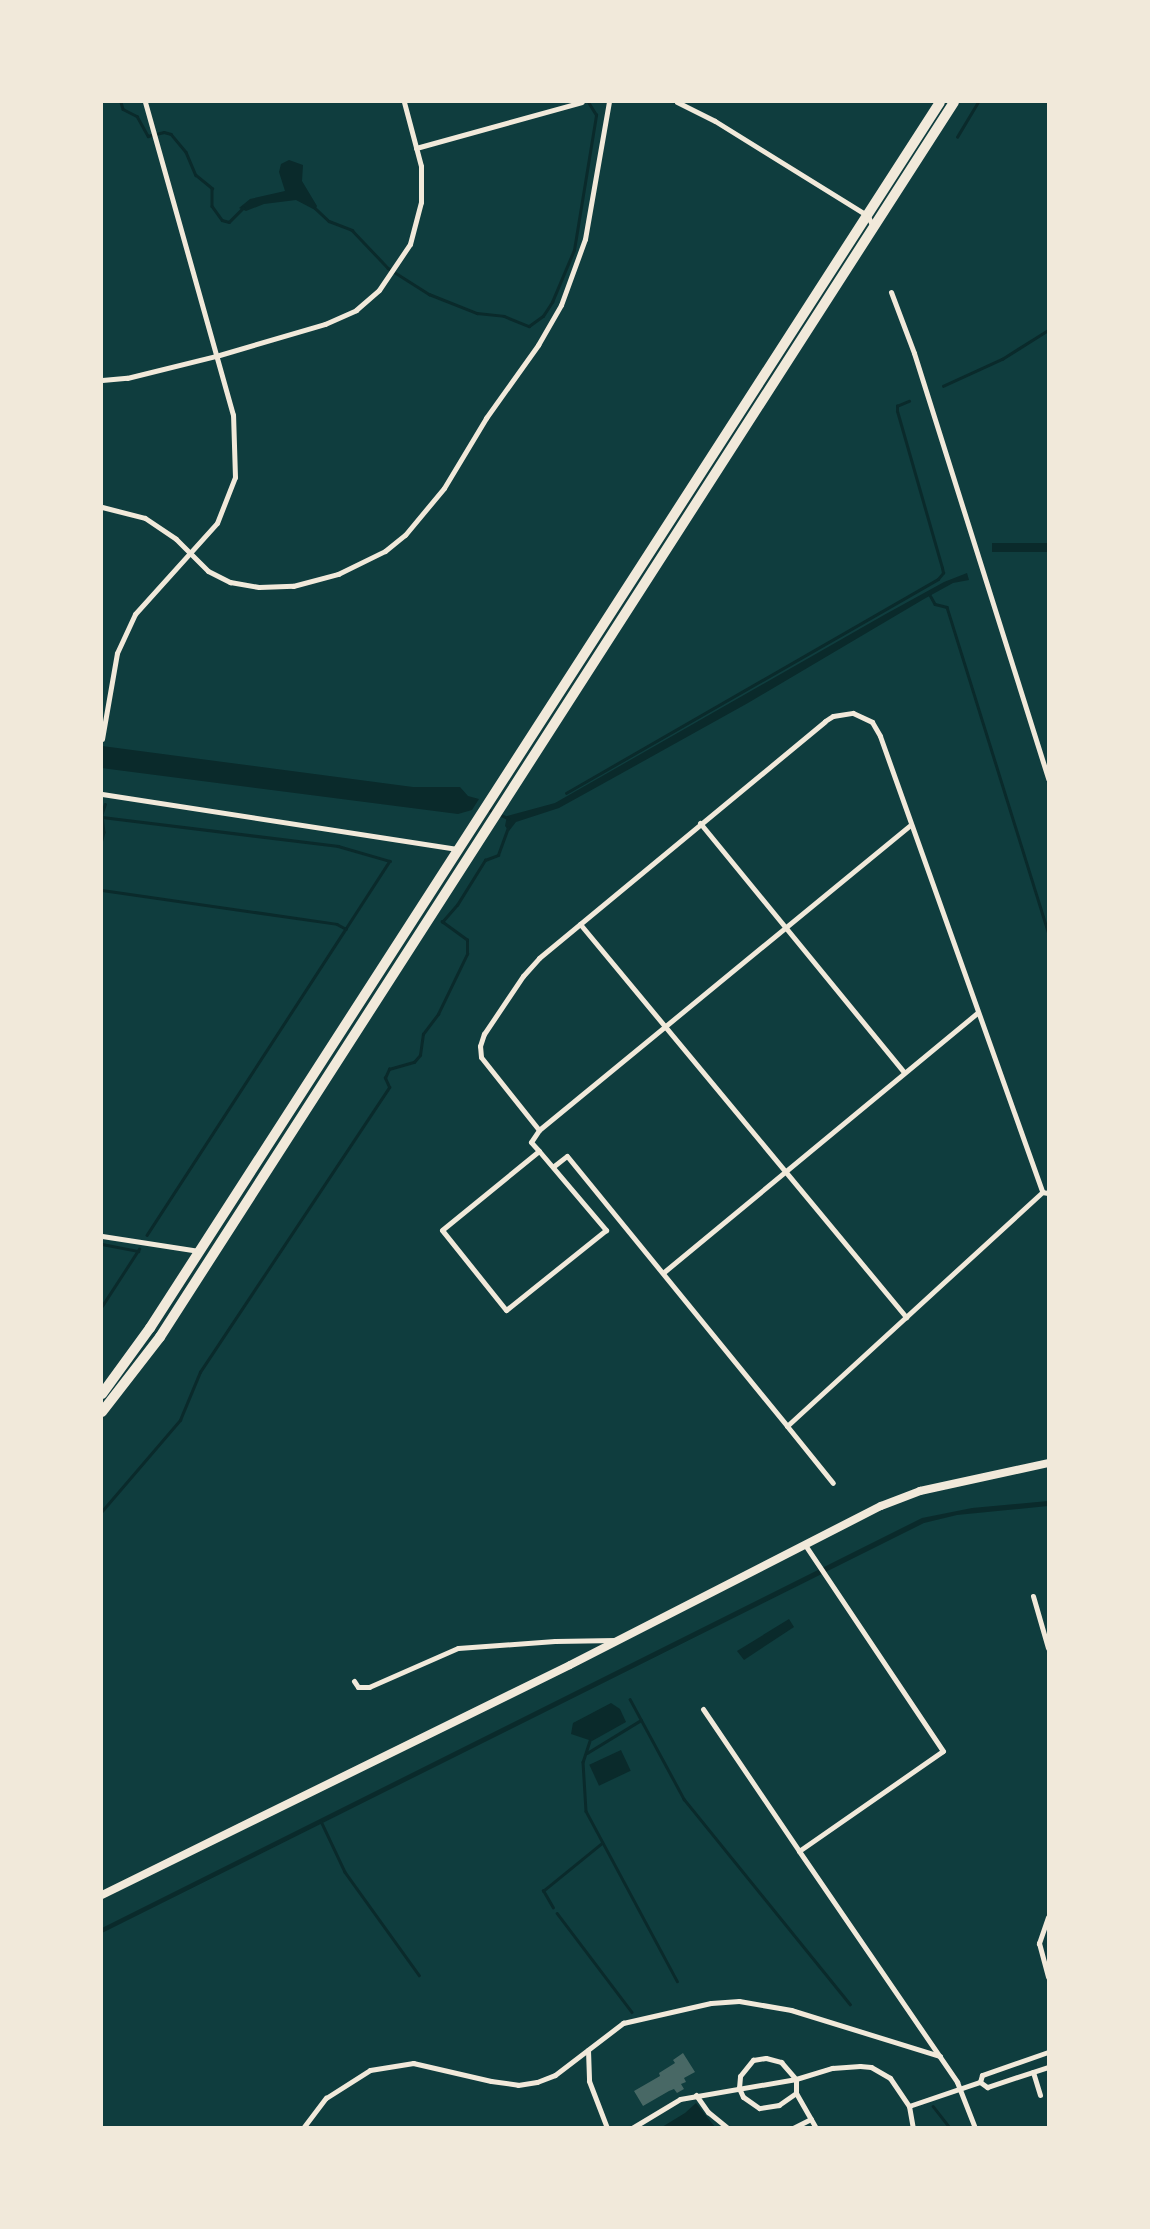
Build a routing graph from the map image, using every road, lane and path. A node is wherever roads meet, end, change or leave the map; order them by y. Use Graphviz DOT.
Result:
graph roads {
  1 [pos="145,102"];
  2 [pos="404,102"];
  3 [pos="582,102"];
  4 [pos="609,102"];
  5 [pos="677,102"];
  6 [pos="940,102"];
  7 [pos="954,102"];
  8 [pos="416,148"];
  9 [pos="868,216"];
  10 [pos="873,227"];
  11 [pos="891,292"];
  12 [pos="216,356"];
  13 [pos="102,380"];
  14 [pos="102,507"];
  15 [pos="192,553"];
  16 [pos="103,729"];
  17 [pos="102,739"];
  18 [pos="1048,779"];
  19 [pos="102,794"];
  20 [pos="700,822"];
  21 [pos="910,825"];
  22 [pos="459,849"];
  23 [pos="580,924"];
  24 [pos="783,927"];
  25 [pos="977,1013"];
  26 [pos="664,1027"];
  27 [pos="904,1072"];
  28 [pos="539,1130"];
  29 [pos="539,1151"];
  30 [pos="554,1167"];
  31 [pos="784,1173"];
  32 [pos="1045,1193"];
  33 [pos="102,1236"];
  34 [pos="199,1251"];
  35 [pos="664,1272"];
  36 [pos="906,1317"];
  37 [pos="102,1394"];
  38 [pos="102,1412"];
  39 [pos="787,1426"];
  40 [pos="1048,1463"];
  41 [pos="833,1483"];
  42 [pos="803,1543"];
  43 [pos="1033,1596"];
  44 [pos="616,1640"];
  45 [pos="1048,1648"];
  46 [pos="354,1681"];
  47 [pos="703,1709"];
  48 [pos="799,1851"];
  49 [pos="102,1895"];
  50 [pos="1048,1917"];
  51 [pos="1048,1977"];
  52 [pos="588,2050"];
  53 [pos="1048,2052"];
  54 [pos="940,2056"];
  55 [pos="1048,2067"];
  56 [pos="1033,2072"];
  57 [pos="796,2079"];
  58 [pos="980,2082"];
  59 [pos="739,2088"];
  60 [pos="960,2088"];
  61 [pos="796,2093"];
  62 [pos="696,2095"];
  63 [pos="1040,2095"];
  64 [pos="909,2106"];
  65 [pos="811,2119"];
  66 [pos="303,2127"];
  67 [pos="607,2127"];
  68 [pos="632,2127"];
  69 [pos="728,2127"];
  70 [pos="793,2127"];
  71 [pos="816,2127"];
  72 [pos="913,2127"];
  73 [pos="975,2127"];
  1 -- 12 [label="street"];
  2 -- 8 [label="street"];
  3 -- 8 [label="street"];
  4 -- 15 [label="street"];
  5 -- 9 [label="street"];
  6 -- 9 [label="highway"];
  7 -- 10 [label="highway"];
  8 -- 12 [label="street"];
  9 -- 10 [label="street"];
  9 -- 22 [label="highway"];
  10 -- 38 [label="highway"];
  11 -- 18 [label="street"];
  12 -- 13 [label="street"];
  12 -- 15 [label="street"];
  14 -- 15 [label="street"];
  15 -- 16 [label="street"];
  16 -- 17 [label="street"];
  19 -- 22 [label="street"];
  20 -- 21 [label="street"];
  20 -- 23 [label="street"];
  20 -- 24 [label="street"];
  21 -- 24 [label="street"];
  21 -- 25 [label="street"];
  22 -- 34 [label="highway"];
  23 -- 26 [label="street"];
  23 -- 28 [label="street"];
  24 -- 26 [label="street"];
  24 -- 27 [label="street"];
  25 -- 27 [label="street"];
  25 -- 32 [label="street"];
  26 -- 28 [label="street"];
  26 -- 31 [label="street"];
  27 -- 31 [label="street"];
  28 -- 29 [label="street"];
  29 -- 30 [label="street"];
  29 -- 30 [label="street"];
  30 -- 35 [label="street"];
  31 -- 35 [label="street"];
  31 -- 36 [label="street"];
  32 -- 36 [label="street"];
  33 -- 34 [label="street"];
  34 -- 37 [label="highway"];
  35 -- 39 [label="street"];
  36 -- 39 [label="street"];
  39 -- 41 [label="street"];
  40 -- 42 [label="main road"];
  42 -- 44 [label="main road"];
  42 -- 48 [label="street"];
  43 -- 45 [label="street"];
  44 -- 46 [label="street"];
  44 -- 49 [label="main road"];
  47 -- 48 [label="street"];
  48 -- 54 [label="street"];
  50 -- 51 [label="street"];
  52 -- 54 [label="street"];
  52 -- 66 [label="street"];
  52 -- 67 [label="street"];
  53 -- 58 [label="street"];
  54 -- 60 [label="street"];
  55 -- 56 [label="street"];
  56 -- 58 [label="street"];
  56 -- 63 [label="street"];
  57 -- 59 [label="street"];
  57 -- 59 [label="street"];
  57 -- 61 [label="street"];
  57 -- 64 [label="street"];
  58 -- 60 [label="street"];
  59 -- 61 [label="street"];
  59 -- 62 [label="street"];
  60 -- 64 [label="street"];
  60 -- 73 [label="street"];
  61 -- 65 [label="street"];
  62 -- 68 [label="street"];
  62 -- 69 [label="street"];
  64 -- 72 [label="street"];
  65 -- 70 [label="street"];
  65 -- 71 [label="street"];
}
